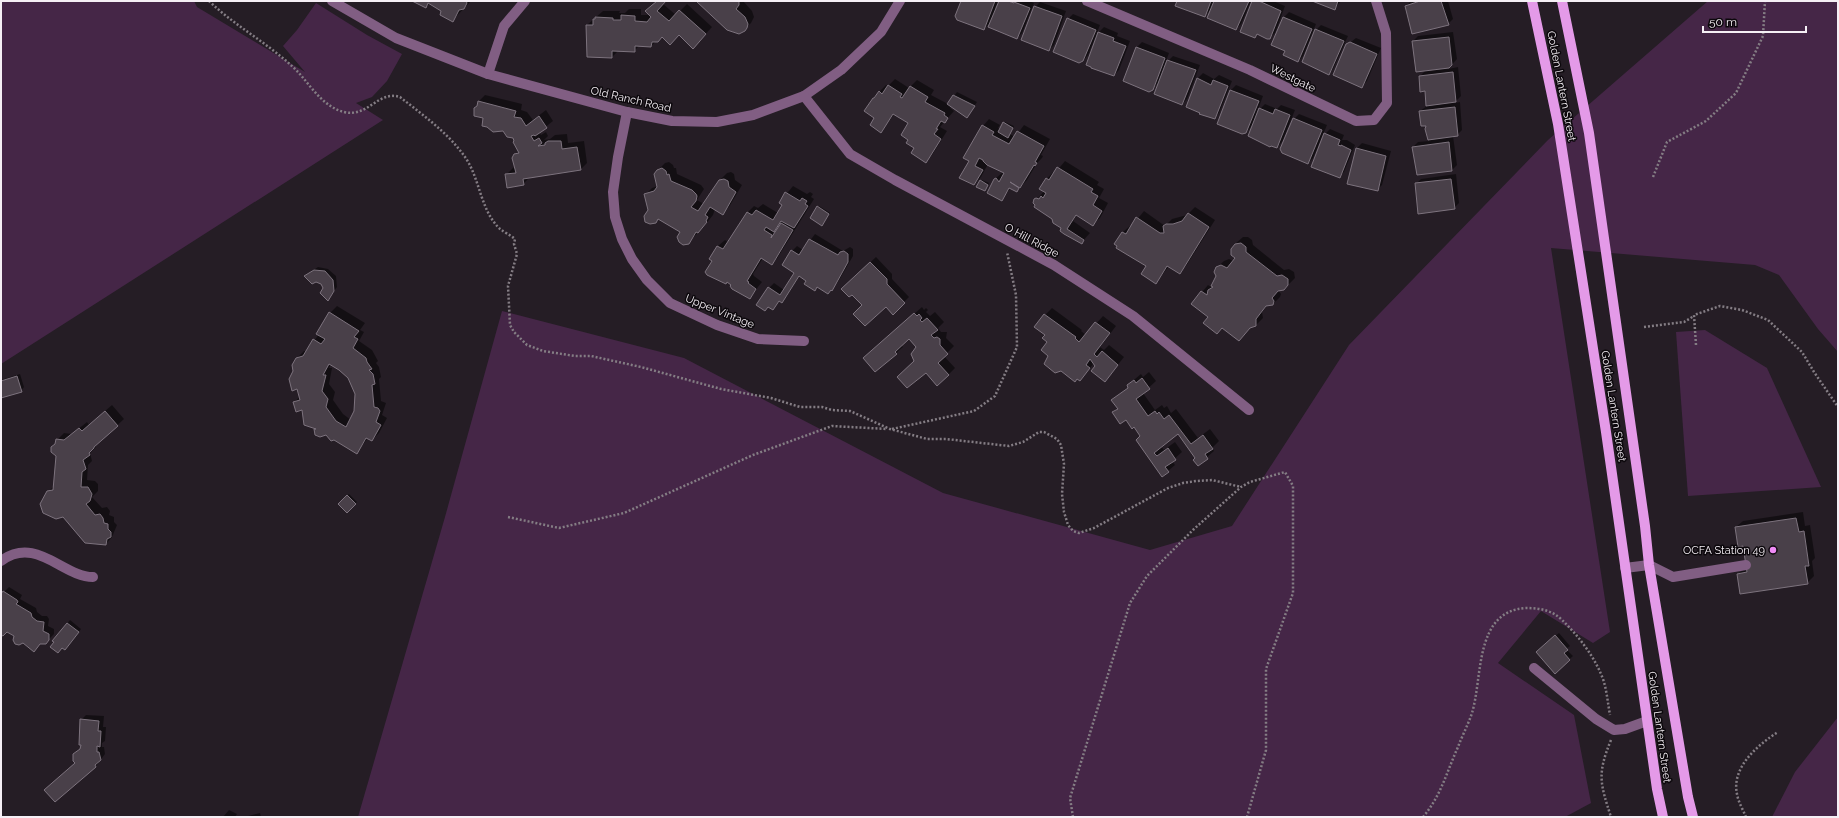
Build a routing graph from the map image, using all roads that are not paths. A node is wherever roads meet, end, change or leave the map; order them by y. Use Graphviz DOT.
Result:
graph roads {
  1 [pos="332,1"];
  2 [pos="525,1"];
  3 [pos="900,1"];
  4 [pos="1087,1"];
  5 [pos="1376,1"];
  6 [pos="1532,1"];
  7 [pos="1562,1"];
  8 [pos="488,74"];
  9 [pos="804,96"];
  10 [pos="627,112"];
  11 [pos="804,341"];
  12 [pos="1249,410"];
  13 [pos="1,562"];
  14 [pos="1649,565"];
  15 [pos="1746,565"];
  16 [pos="1624,568"];
  17 [pos="93,577"];
  18 [pos="1534,668"];
  19 [pos="1647,721"];
  20 [pos="1663,817"];
  21 [pos="1693,817"];
  1 -- 8 [label="street, Old Ranch Road"];
  2 -- 8 [label="street"];
  3 -- 9 [label="street, Old Ranch Road"];
  4 -- 5 [label="street, Westgate"];
  6 -- 16 [label="main road, Golden Lantern Street"];
  7 -- 14 [label="main road, Golden Lantern Street"];
  8 -- 10 [label="street, Old Ranch Road"];
  9 -- 10 [label="street, Old Ranch Road"];
  9 -- 12 [label="street, O Hill Ridge"];
  10 -- 11 [label="street, Upper Vintage"];
  13 -- 17 [label="street"];
  14 -- 15 [label="street"];
  14 -- 16 [label="street"];
  14 -- 21 [label="main road, Golden Lantern Street"];
  16 -- 19 [label="main road, Golden Lantern Street"];
  18 -- 19 [label="street"];
  19 -- 20 [label="main road, Golden Lantern Street"];
}
